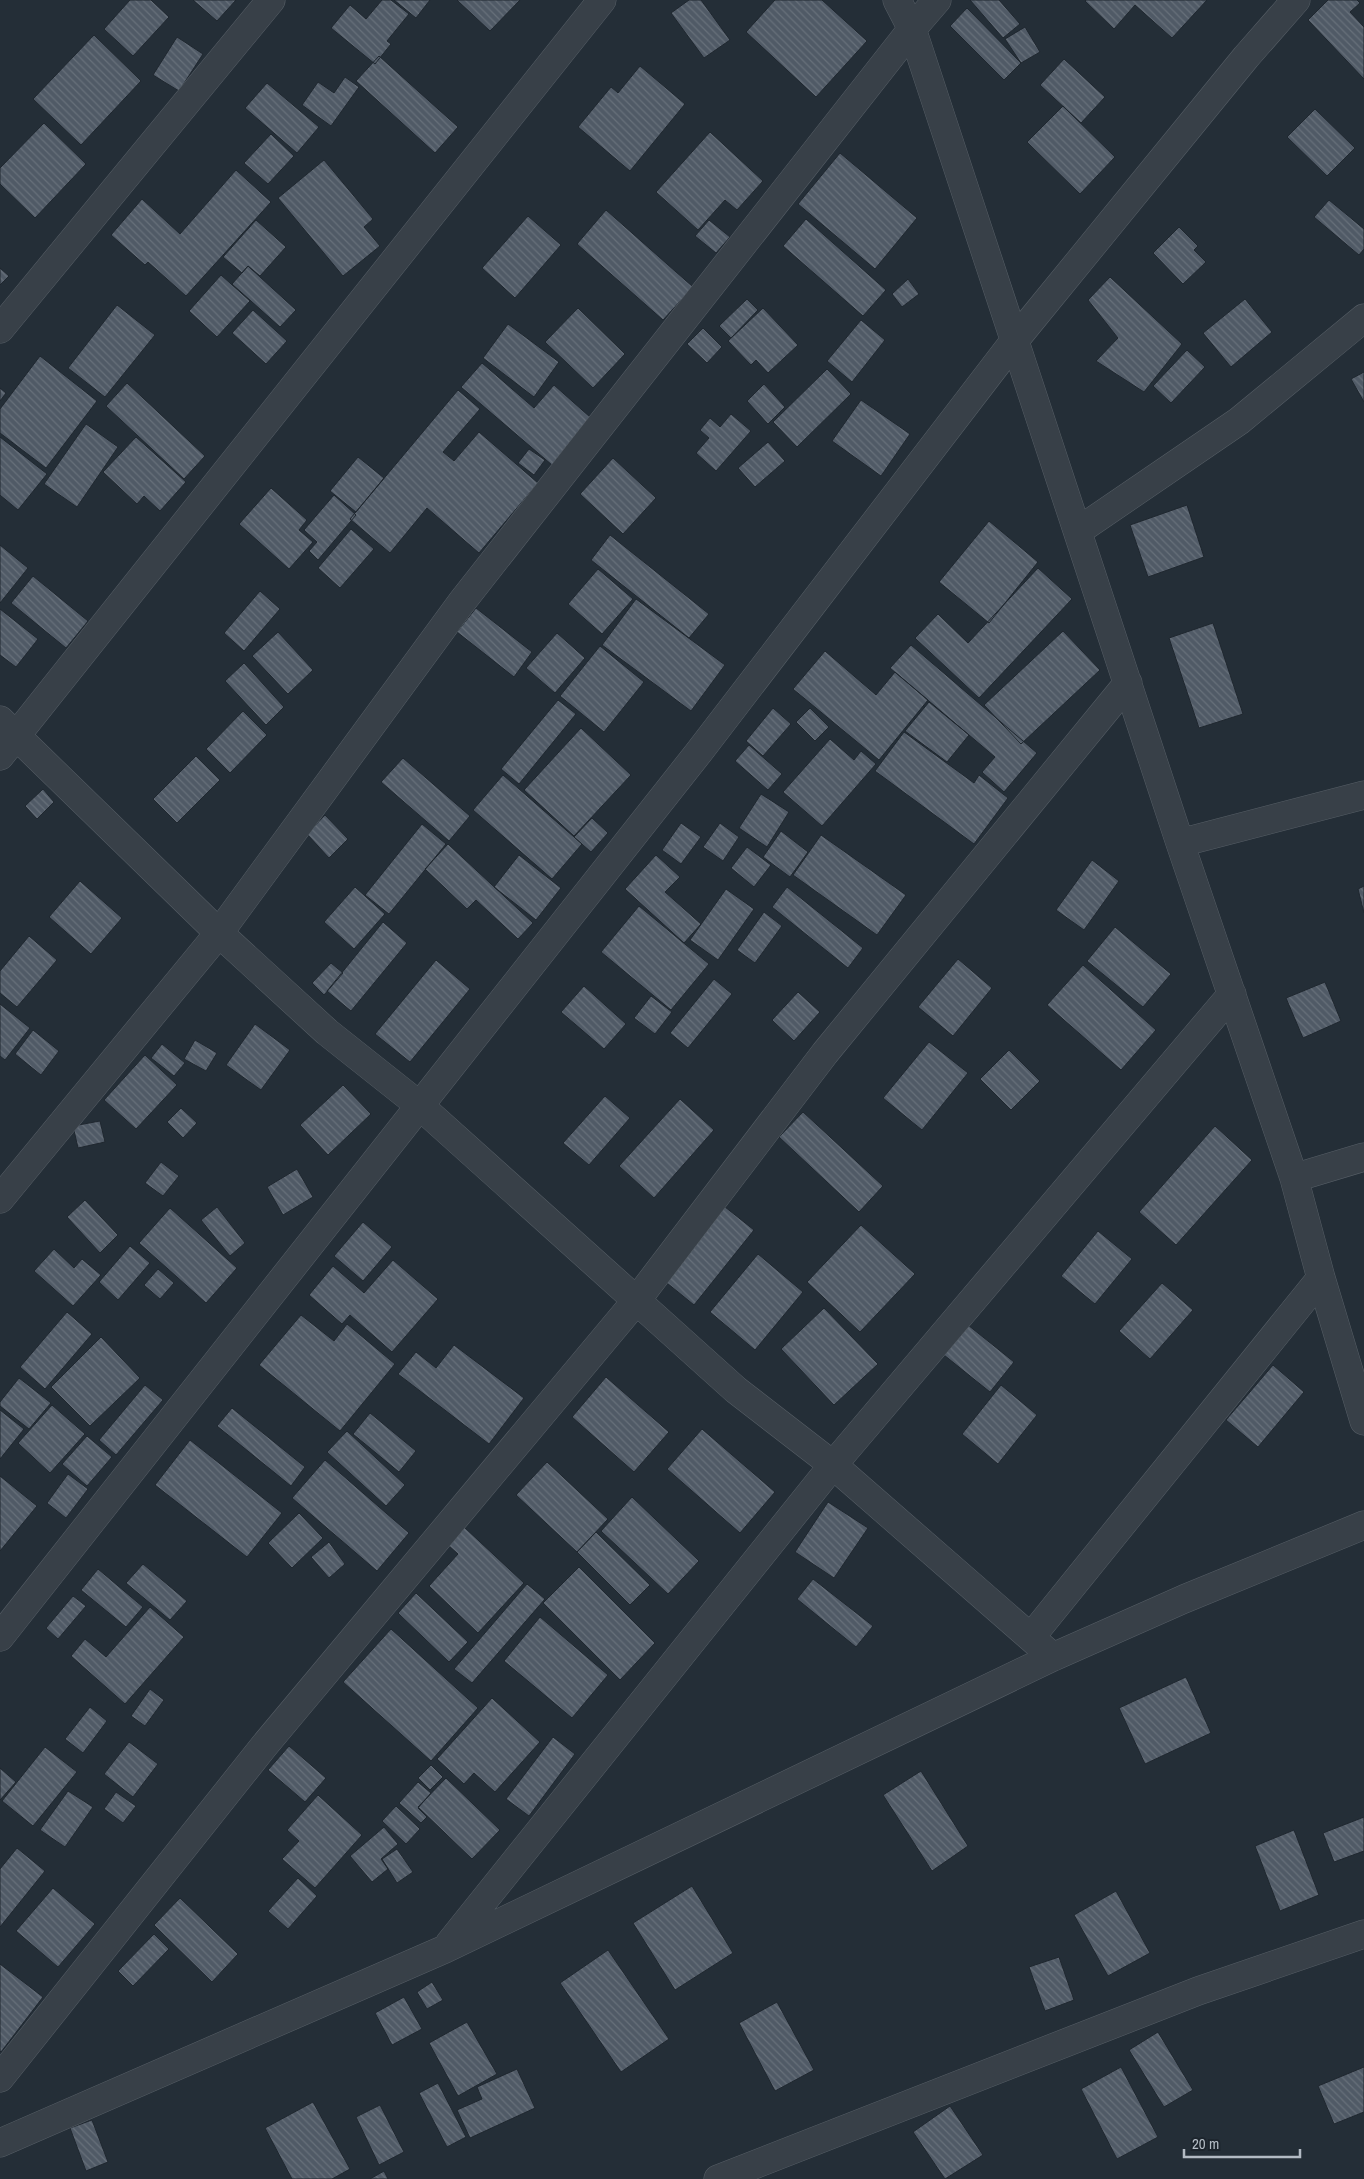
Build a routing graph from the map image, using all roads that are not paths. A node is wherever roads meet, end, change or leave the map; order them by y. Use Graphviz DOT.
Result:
graph roads {
  1 [pos="271,0"];
  2 [pos="602,0"];
  3 [pos="897,0"];
  4 [pos="936,0"];
  5 [pos="1296,0"];
  6 [pos="912,29"];
  7 [pos="1364,318"];
  8 [pos="0,329"];
  9 [pos="1015,340"];
  10 [pos="1078,531"];
  11 [pos="1128,683"];
  12 [pos="8,727"];
  13 [pos="0,756"];
  14 [pos="1364,795"];
  15 [pos="1180,843"];
  16 [pos="219,933"];
  17 [pos="1232,994"];
  18 [pos="419,1105"];
  19 [pos="1364,1157"];
  20 [pos="1294,1178"];
  21 [pos="0,1199"];
  22 [pos="1321,1278"];
  23 [pos="636,1301"];
  24 [pos="1364,1421"];
  25 [pos="833,1465"];
  26 [pos="1364,1525"];
  27 [pos="0,1637"];
  28 [pos="1031,1637"];
  29 [pos="1053,1657"];
  30 [pos="1364,1934"];
  31 [pos="445,1949"];
  32 [pos="0,2078"];
  33 [pos="0,2143"];
  34 [pos="718,2179"];
  1 -- 8 [label="street"];
  2 -- 12 [label="street"];
  3 -- 6 [label="street"];
  4 -- 6 [label="street"];
  5 -- 9 [label="street"];
  6 -- 9 [label="street"];
  6 -- 16 [label="street"];
  7 -- 10 [label="street"];
  9 -- 10 [label="street"];
  9 -- 18 [label="street"];
  10 -- 11 [label="street"];
  11 -- 15 [label="street"];
  11 -- 23 [label="street"];
  12 -- 13 [label="street"];
  12 -- 16 [label="street"];
  14 -- 15 [label="street"];
  15 -- 17 [label="street"];
  16 -- 18 [label="street"];
  16 -- 21 [label="street"];
  17 -- 20 [label="street"];
  17 -- 25 [label="street"];
  18 -- 23 [label="street"];
  18 -- 27 [label="street"];
  19 -- 20 [label="street"];
  20 -- 22 [label="street"];
  22 -- 24 [label="street"];
  22 -- 28 [label="street"];
  23 -- 25 [label="street"];
  23 -- 32 [label="street"];
  25 -- 28 [label="street"];
  25 -- 31 [label="street"];
  26 -- 29 [label="street"];
  28 -- 29 [label="street"];
  29 -- 31 [label="street"];
  30 -- 34 [label="street"];
  31 -- 33 [label="street"];
}
